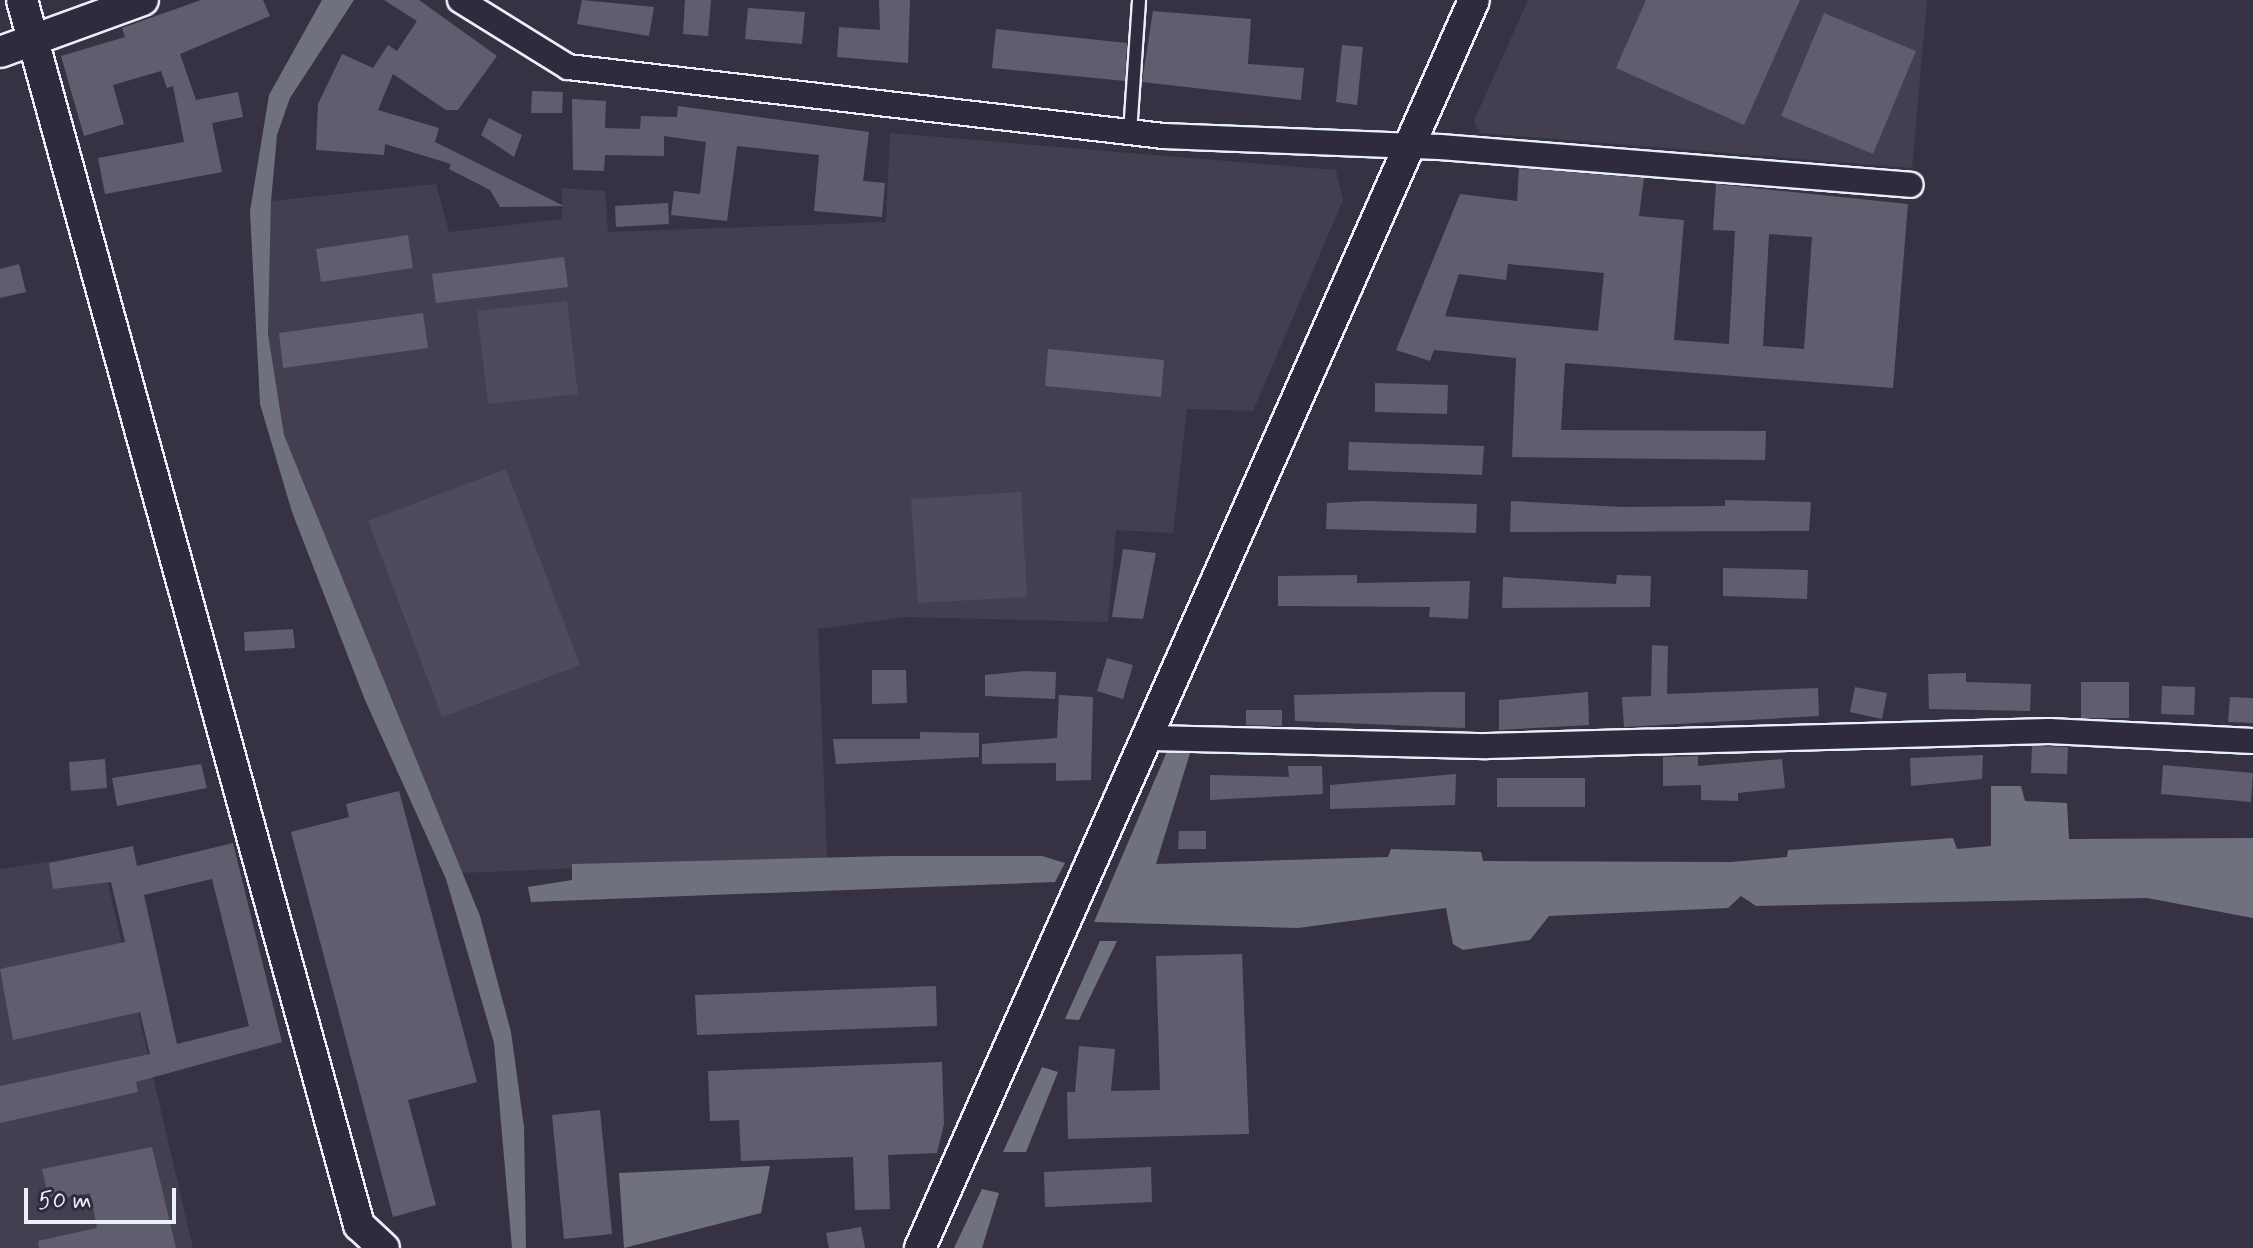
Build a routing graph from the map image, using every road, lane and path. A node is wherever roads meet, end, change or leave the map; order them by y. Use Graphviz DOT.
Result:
graph roads {
  1 [pos="22,0"];
  2 [pos="143,0"];
  3 [pos="460,0"];
  4 [pos="1139,0"];
  5 [pos="1474,0"];
  6 [pos="34,43"];
  7 [pos="0,52"];
  8 [pos="1130,133"];
  9 [pos="1409,150"];
  10 [pos="1910,185"];
  11 [pos="1152,738"];
  12 [pos="2253,741"];
  13 [pos="376,1245"];
  14 [pos="920,1248"];
  1 -- 6 [label="street"];
  2 -- 6 [label="street"];
  3 -- 8 [label="street"];
  4 -- 8 [label="lane"];
  5 -- 9 [label="street"];
  6 -- 7 [label="street"];
  6 -- 13 [label="street"];
  8 -- 9 [label="street"];
  9 -- 10 [label="street"];
  9 -- 11 [label="street"];
  11 -- 12 [label="street"];
  11 -- 14 [label="street"];
}
